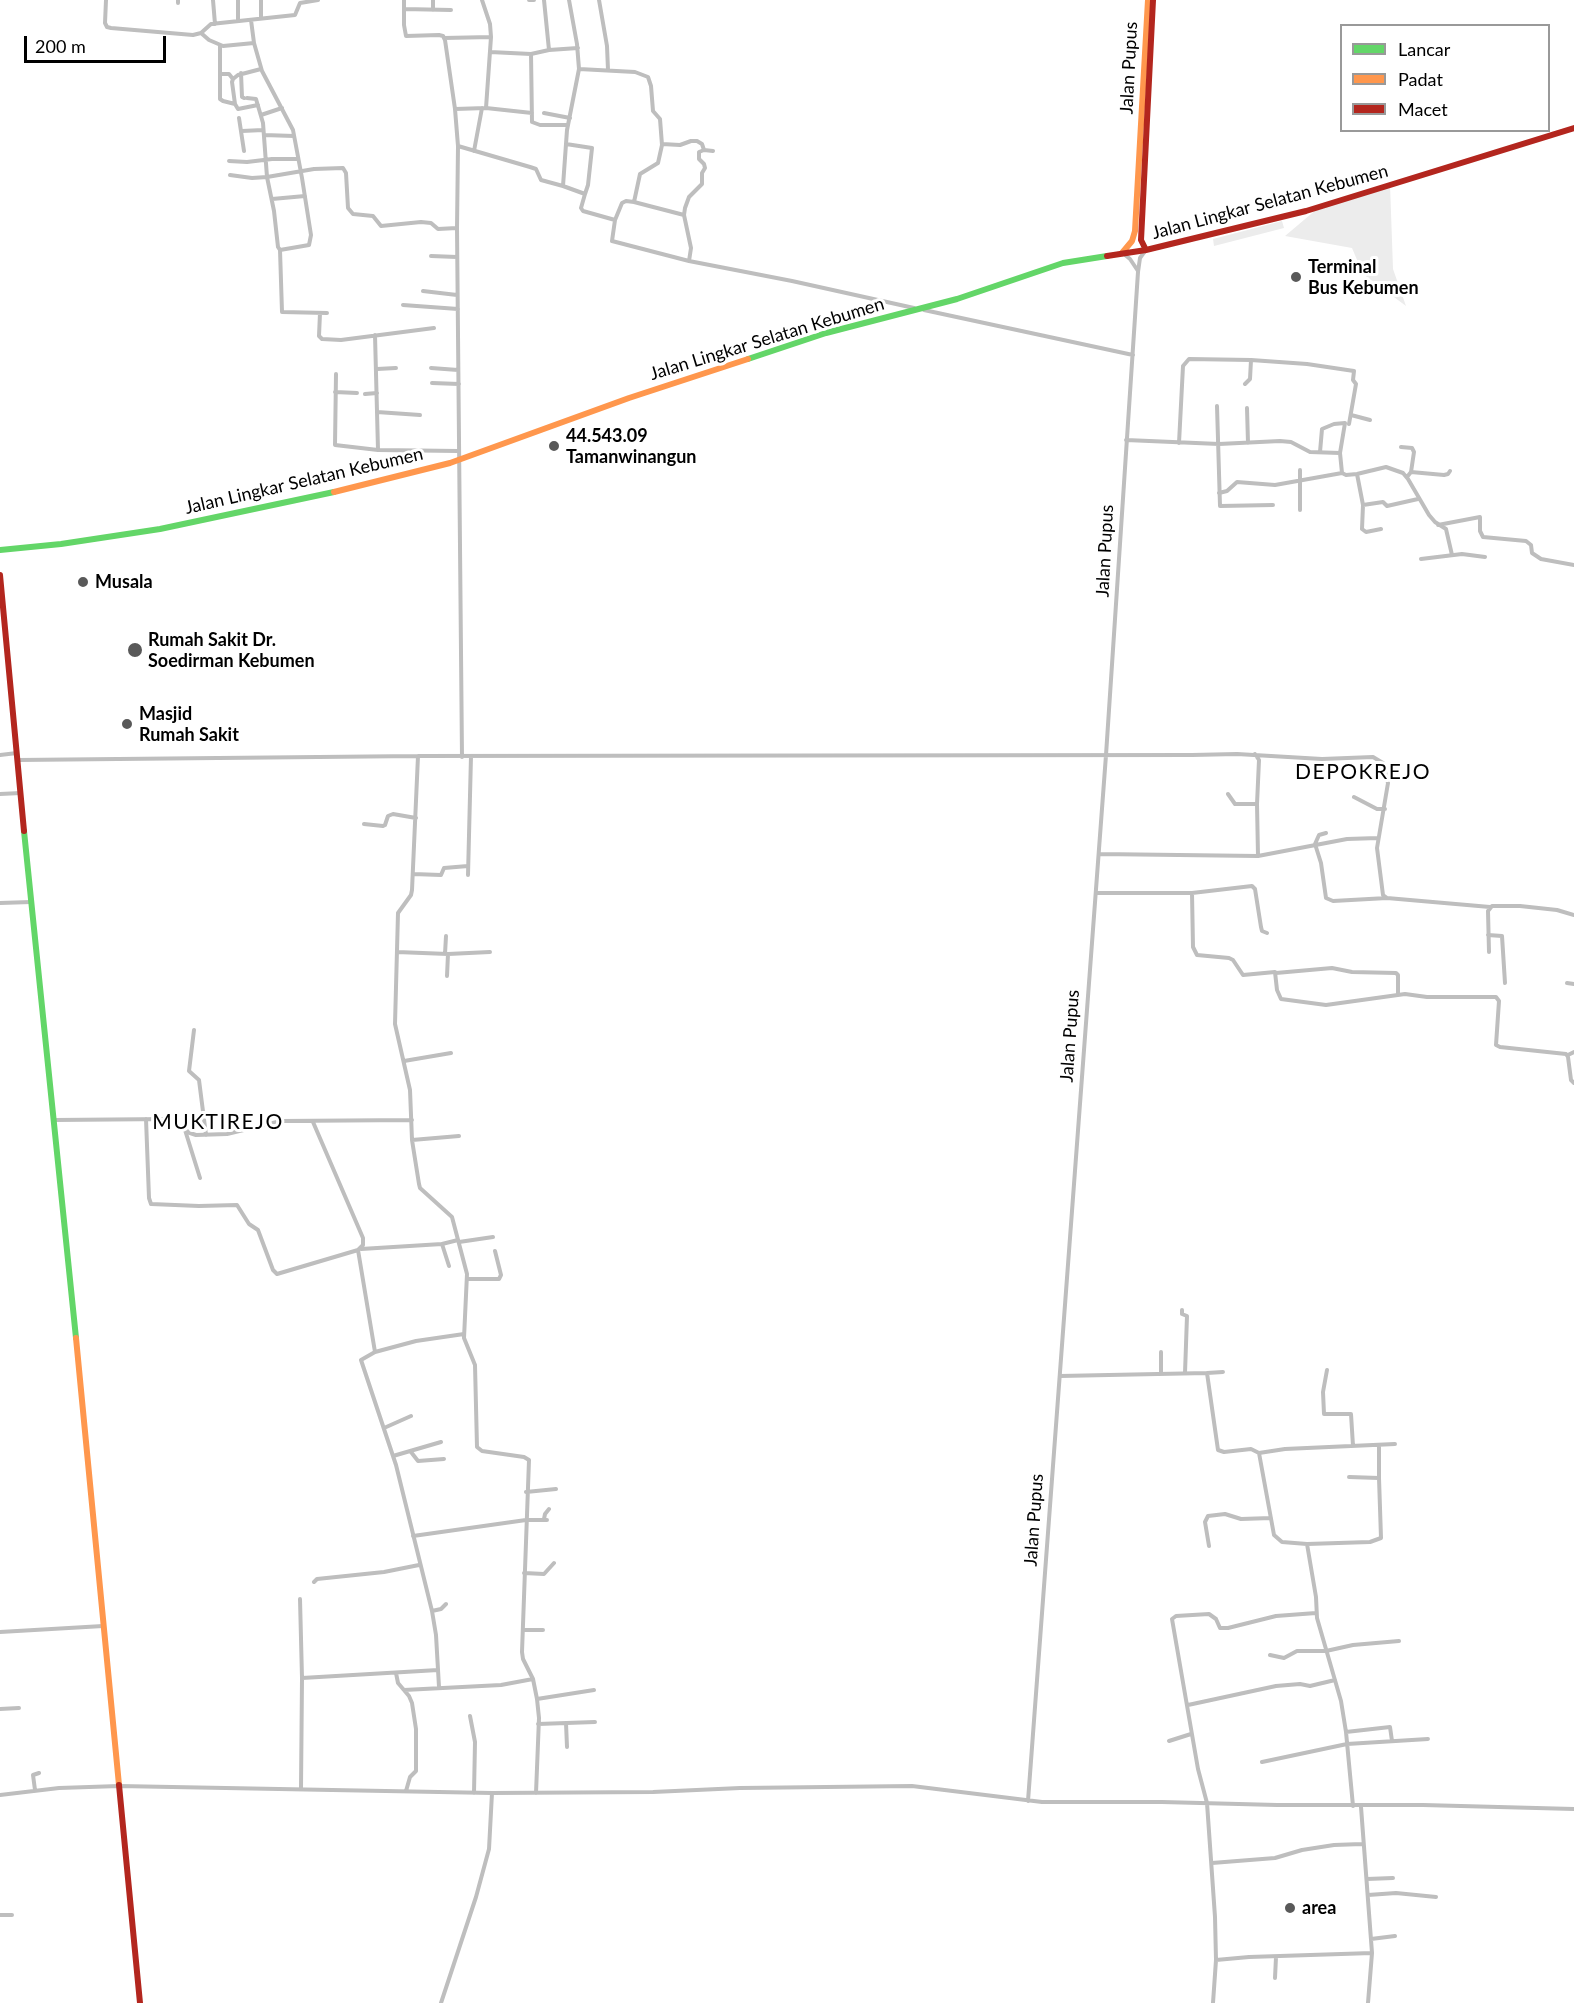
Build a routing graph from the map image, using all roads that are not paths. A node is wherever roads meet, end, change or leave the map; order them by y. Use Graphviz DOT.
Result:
graph roads {
  1 [pos="106,0"];
  2 [pos="213,0"];
  3 [pos="238,0"];
  4 [pos="261,0"];
  5 [pos="318,0"];
  6 [pos="404,0"];
  7 [pos="433,0"];
  8 [pos="482,0"];
  9 [pos="529,0"];
  10 [pos="534,0"];
  11 [pos="544,0"];
  12 [pos="569,0"];
  13 [pos="599,0"];
  14 [pos="1148,0"];
  15 [pos="1153,0"];
  16 [pos="304,1"];
  17 [pos="404,9"];
  18 [pos="433,10"];
  19 [pos="451,10"];
  20 [pos="261,18"];
  21 [pos="251,20"];
  22 [pos="238,21"];
  23 [pos="215,24"];
  24 [pos="201,33"];
  25 [pos="491,37"];
  26 [pos="444,38"];
  27 [pos="254,43"];
  28 [pos="220,45"];
  29 [pos="578,48"];
  30 [pos="549,50"];
  31 [pos="490,52"];
  32 [pos="531,54"];
  33 [pos="261,69"];
  34 [pos="579,69"];
  35 [pos="608,70"];
  36 [pos="241,73"];
  37 [pos="220,74"];
  38 [pos="232,79"];
  39 [pos="242,89"];
  40 [pos="232,90"];
  41 [pos="235,104"];
  42 [pos="258,105"];
  43 [pos="282,108"];
  44 [pos="484,108"];
  45 [pos="455,109"];
  46 [pos="532,113"];
  47 [pos="544,113"];
  48 [pos="261,115"];
  49 [pos="239,118"];
  50 [pos="570,118"];
  51 [pos="568,125"];
  52 [pos="1574,128"];
  53 [pos="242,131"];
  54 [pos="264,132"];
  55 [pos="294,136"];
  56 [pos="566,144"];
  57 [pos="662,144"];
  58 [pos="458,146"];
  59 [pos="704,150"];
  60 [pos="244,151"];
  61 [pos="474,151"];
  62 [pos="713,151"];
  63 [pos="298,159"];
  64 [pos="266,160"];
  65 [pos="229,161"];
  66 [pos="301,172"];
  67 [pos="230,175"];
  68 [pos="267,177"];
  69 [pos="563,186"];
  70 [pos="585,194"];
  71 [pos="305,196"];
  72 [pos="272,199"];
  73 [pos="634,202"];
  74 [pos="684,215"];
  75 [pos="615,220"];
  76 [pos="457,228"];
  77 [pos="280,250"];
  78 [pos="1146,250"];
  79 [pos="1122,253"];
  80 [pos="431,256"];
  81 [pos="457,257"];
  82 [pos="690,261"];
  83 [pos="1138,272"];
  84 [pos="423,291"];
  85 [pos="458,295"];
  86 [pos="403,305"];
  87 [pos="458,309"];
  88 [pos="920,309"];
  89 [pos="320,313"];
  90 [pos="327,313"];
  91 [pos="434,328"];
  92 [pos="375,335"];
  93 [pos="1133,355"];
  94 [pos="1251,360"];
  95 [pos="396,368"];
  96 [pos="431,368"];
  97 [pos="377,369"];
  98 [pos="458,370"];
  99 [pos="336,374"];
  100 [pos="432,383"];
  101 [pos="459,384"];
  102 [pos="1245,384"];
  103 [pos="335,392"];
  104 [pos="357,393"];
  105 [pos="377,393"];
  106 [pos="365,394"];
  107 [pos="1217,406"];
  108 [pos="1247,408"];
  109 [pos="377,412"];
  110 [pos="420,415"];
  111 [pos="1351,415"];
  112 [pos="1370,420"];
  113 [pos="1348,424"];
  114 [pos="1126,440"];
  115 [pos="1179,443"];
  116 [pos="1248,443"];
  117 [pos="1219,444"];
  118 [pos="1401,447"];
  119 [pos="378,450"];
  120 [pos="458,451"];
  121 [pos="1320,452"];
  122 [pos="1340,453"];
  123 [pos="459,460"];
  124 [pos="1300,470"];
  125 [pos="1450,471"];
  126 [pos="1411,472"];
  127 [pos="1342,473"];
  128 [pos="1357,474"];
  129 [pos="1407,477"];
  130 [pos="1299,480"];
  131 [pos="1219,493"];
  132 [pos="1418,499"];
  133 [pos="1273,505"];
  134 [pos="1363,505"];
  135 [pos="1300,510"];
  136 [pos="1438,525"];
  137 [pos="1381,529"];
  138 [pos="0,550"];
  139 [pos="1452,555"];
  140 [pos="1485,557"];
  141 [pos="1420,560"];
  142 [pos="1574,565"];
  143 [pos="0,575"];
  144 [pos="1255,754"];
  145 [pos="0,755"];
  146 [pos="1106,755"];
  147 [pos="418,756"];
  148 [pos="471,756"];
  149 [pos="18,757"];
  150 [pos="462,757"];
  151 [pos="21,793"];
  152 [pos="0,794"];
  153 [pos="1228,794"];
  154 [pos="1354,797"];
  155 [pos="1257,804"];
  156 [pos="1385,809"];
  157 [pos="416,818"];
  158 [pos="364,824"];
  159 [pos="1326,833"];
  160 [pos="1378,838"];
  161 [pos="1315,844"];
  162 [pos="1099,854"];
  163 [pos="1258,856"];
  164 [pos="468,866"];
  165 [pos="413,874"];
  166 [pos="468,875"];
  167 [pos="1096,893"];
  168 [pos="1192,893"];
  169 [pos="1387,897"];
  170 [pos="31,902"];
  171 [pos="0,903"];
  172 [pos="1490,907"];
  173 [pos="1574,915"];
  174 [pos="1267,933"];
  175 [pos="1488,935"];
  176 [pos="446,936"];
  177 [pos="397,952"];
  178 [pos="490,952"];
  179 [pos="1489,952"];
  180 [pos="446,954"];
  181 [pos="1276,973"];
  182 [pos="447,976"];
  183 [pos="1567,982"];
  184 [pos="1505,983"];
  185 [pos="1574,984"];
  186 [pos="1398,994"];
  187 [pos="194,1030"];
  188 [pos="1574,1052"];
  189 [pos="451,1053"];
  190 [pos="1568,1055"];
  191 [pos="404,1061"];
  192 [pos="1574,1083"];
  193 [pos="146,1119"];
  194 [pos="55,1120"];
  195 [pos="412,1120"];
  196 [pos="313,1122"];
  197 [pos="185,1130"];
  198 [pos="206,1135"];
  199 [pos="459,1136"];
  200 [pos="412,1140"];
  201 [pos="200,1178"];
  202 [pos="493,1237"];
  203 [pos="459,1241"];
  204 [pos="442,1244"];
  205 [pos="359,1250"];
  206 [pos="495,1251"];
  207 [pos="448,1266"];
  208 [pos="468,1279"];
  209 [pos="1182,1310"];
  210 [pos="464,1334"];
  211 [pos="375,1352"];
  212 [pos="1161,1352"];
  213 [pos="1327,1370"];
  214 [pos="1223,1372"];
  215 [pos="1161,1373"];
  216 [pos="1185,1373"];
  217 [pos="1207,1373"];
  218 [pos="1060,1376"];
  219 [pos="411,1416"];
  220 [pos="384,1428"];
  221 [pos="441,1442"];
  222 [pos="1395,1444"];
  223 [pos="1379,1445"];
  224 [pos="1353,1446"];
  225 [pos="411,1452"];
  226 [pos="1259,1453"];
  227 [pos="393,1456"];
  228 [pos="444,1459"];
  229 [pos="1349,1477"];
  230 [pos="1379,1478"];
  231 [pos="556,1489"];
  232 [pos="526,1492"];
  233 [pos="549,1509"];
  234 [pos="1271,1518"];
  235 [pos="526,1520"];
  236 [pos="413,1536"];
  237 [pos="1308,1544"];
  238 [pos="1209,1546"];
  239 [pos="554,1563"];
  240 [pos="419,1565"];
  241 [pos="524,1573"];
  242 [pos="314,1582"];
  243 [pos="300,1599"];
  244 [pos="446,1604"];
  245 [pos="432,1611"];
  246 [pos="1316,1613"];
  247 [pos="104,1626"];
  248 [pos="523,1630"];
  249 [pos="543,1630"];
  250 [pos="0,1632"];
  251 [pos="1399,1641"];
  252 [pos="1326,1651"];
  253 [pos="1270,1655"];
  254 [pos="438,1670"];
  255 [pos="396,1673"];
  256 [pos="302,1678"];
  257 [pos="533,1679"];
  258 [pos="1335,1680"];
  259 [pos="439,1687"];
  260 [pos="404,1690"];
  261 [pos="594,1690"];
  262 [pos="537,1699"];
  263 [pos="1188,1705"];
  264 [pos="0,1708"];
  265 [pos="19,1708"];
  266 [pos="470,1716"];
  267 [pos="595,1722"];
  268 [pos="566,1723"];
  269 [pos="538,1724"];
  270 [pos="1346,1732"];
  271 [pos="1191,1734"];
  272 [pos="1428,1739"];
  273 [pos="1392,1740"];
  274 [pos="1169,1741"];
  275 [pos="1347,1744"];
  276 [pos="567,1747"];
  277 [pos="1262,1762"];
  278 [pos="39,1773"];
  279 [pos="119,1786"];
  280 [pos="301,1788"];
  281 [pos="35,1791"];
  282 [pos="406,1791"];
  283 [pos="474,1792"];
  284 [pos="492,1793"];
  285 [pos="536,1793"];
  286 [pos="0,1795"];
  287 [pos="1028,1801"];
  288 [pos="1206,1803"];
  289 [pos="1353,1806"];
  290 [pos="1361,1807"];
  291 [pos="1574,1809"];
  292 [pos="1362,1845"];
  293 [pos="1212,1863"];
  294 [pos="1393,1878"];
  295 [pos="1367,1879"];
  296 [pos="1368,1895"];
  297 [pos="1436,1897"];
  298 [pos="0,1915"];
  299 [pos="12,1915"];
  300 [pos="1395,1936"];
  301 [pos="1371,1939"];
  302 [pos="1372,1953"];
  303 [pos="1276,1957"];
  304 [pos="1216,1960"];
  305 [pos="1275,1978"];
  306 [pos="140,2003"];
  307 [pos="441,2003"];
  308 [pos="1213,2003"];
  309 [pos="1368,2003"];
  1 -- 24 [label="street"];
  2 -- 23 [label="street"];
  3 -- 22 [label="street"];
  4 -- 20 [label="street"];
  5 -- 16 [label="street"];
  6 -- 17 [label="street"];
  7 -- 18 [label="street"];
  8 -- 25 [label="street"];
  9 -- 10 [label="street"];
  11 -- 30 [label="street"];
  12 -- 29 [label="street"];
  13 -- 35 [label="street"];
  14 -- 79 [label="main road, Jalan Pupus"];
  15 -- 78 [label="main road, Jalan Pupus"];
  16 -- 20 [label="street"];
  17 -- 18 [label="street"];
  17 -- 26 [label="street"];
  18 -- 19 [label="street"];
  20 -- 21 [label="street"];
  21 -- 22 [label="street"];
  21 -- 27 [label="street"];
  22 -- 23 [label="street"];
  23 -- 24 [label="street"];
  24 -- 28 [label="street"];
  25 -- 26 [label="street"];
  25 -- 31 [label="street"];
  26 -- 45 [label="street"];
  27 -- 28 [label="street"];
  27 -- 33 [label="street"];
  28 -- 37 [label="street"];
  29 -- 30 [label="street"];
  29 -- 34 [label="street"];
  30 -- 32 [label="street"];
  31 -- 32 [label="street"];
  31 -- 44 [label="street"];
  32 -- 46 [label="street"];
  33 -- 36 [label="street"];
  33 -- 43 [label="street"];
  34 -- 35 [label="street"];
  34 -- 50 [label="street"];
  35 -- 57 [label="street"];
  36 -- 38 [label="street"];
  36 -- 39 [label="street"];
  37 -- 38 [label="street"];
  37 -- 41 [label="street"];
  38 -- 40 [label="street"];
  39 -- 40 [label="street"];
  39 -- 42 [label="street"];
  40 -- 41 [label="street"];
  41 -- 42 [label="street"];
  42 -- 48 [label="street"];
  43 -- 48 [label="street"];
  43 -- 55 [label="street"];
  44 -- 45 [label="street"];
  44 -- 46 [label="street"];
  44 -- 61 [label="street"];
  45 -- 58 [label="street"];
  46 -- 51 [label="street"];
  47 -- 50 [label="street"];
  48 -- 54 [label="street"];
  49 -- 53 [label="street"];
  50 -- 51 [label="street"];
  51 -- 56 [label="street"];
  52 -- 78 [label="main road, Jalan Lingkar Selatan Kebumen"];
  53 -- 54 [label="street"];
  53 -- 60 [label="street"];
  54 -- 55 [label="street"];
  54 -- 64 [label="street"];
  55 -- 63 [label="street"];
  56 -- 69 [label="street"];
  56 -- 70 [label="street"];
  57 -- 59 [label="street"];
  57 -- 73 [label="street"];
  58 -- 61 [label="street"];
  58 -- 76 [label="street"];
  59 -- 62 [label="street"];
  59 -- 74 [label="street"];
  61 -- 69 [label="street"];
  63 -- 64 [label="street"];
  63 -- 66 [label="street"];
  64 -- 65 [label="street"];
  64 -- 68 [label="street"];
  66 -- 68 [label="street"];
  66 -- 71 [label="street"];
  66 -- 76 [label="street"];
  67 -- 68 [label="street"];
  68 -- 72 [label="street"];
  69 -- 70 [label="street"];
  70 -- 75 [label="street"];
  71 -- 72 [label="street"];
  71 -- 77 [label="street"];
  72 -- 77 [label="street"];
  73 -- 74 [label="street"];
  73 -- 75 [label="street"];
  74 -- 82 [label="street"];
  75 -- 82 [label="street"];
  76 -- 81 [label="street"];
  77 -- 89 [label="street"];
  78 -- 79 [label="main road, Jalan Lingkar Selatan Kebumen"];
  78 -- 83 [label="street, Jalan Pupus"];
  79 -- 83 [label="street"];
  79 -- 88 [label="main road, Jalan Lingkar Selatan Kebumen"];
  80 -- 81 [label="street"];
  81 -- 85 [label="street"];
  82 -- 88 [label="street"];
  83 -- 93 [label="street, Jalan Pupus"];
  84 -- 85 [label="street"];
  85 -- 87 [label="street"];
  86 -- 87 [label="street"];
  87 -- 98 [label="street"];
  88 -- 93 [label="street"];
  88 -- 123 [label="main road, Jalan Lingkar Selatan Kebumen"];
  89 -- 90 [label="street"];
  89 -- 92 [label="street"];
  91 -- 92 [label="street"];
  92 -- 97 [label="street"];
  93 -- 114 [label="street, Jalan Pupus"];
  94 -- 102 [label="street"];
  94 -- 111 [label="street"];
  94 -- 115 [label="street"];
  95 -- 97 [label="street"];
  96 -- 98 [label="street"];
  97 -- 105 [label="street"];
  98 -- 101 [label="street"];
  99 -- 103 [label="street"];
  100 -- 101 [label="street"];
  101 -- 120 [label="street"];
  103 -- 104 [label="street"];
  103 -- 119 [label="street"];
  105 -- 106 [label="street"];
  105 -- 109 [label="street"];
  107 -- 117 [label="street"];
  108 -- 116 [label="street"];
  109 -- 110 [label="street"];
  109 -- 119 [label="street"];
  111 -- 112 [label="street"];
  111 -- 113 [label="street"];
  113 -- 121 [label="street"];
  113 -- 122 [label="street"];
  114 -- 115 [label="street"];
  114 -- 146 [label="street, Jalan Pupus"];
  115 -- 117 [label="street"];
  116 -- 117 [label="street"];
  116 -- 121 [label="street"];
  117 -- 131 [label="street"];
  118 -- 126 [label="street"];
  119 -- 120 [label="street"];
  120 -- 123 [label="street"];
  121 -- 122 [label="street"];
  122 -- 127 [label="street"];
  123 -- 138 [label="main road, Jalan Lingkar Selatan Kebumen"];
  123 -- 150 [label="street"];
  124 -- 130 [label="street"];
  125 -- 126 [label="street"];
  126 -- 129 [label="street"];
  127 -- 128 [label="street"];
  127 -- 130 [label="street"];
  128 -- 129 [label="street"];
  128 -- 134 [label="street"];
  129 -- 132 [label="street"];
  130 -- 131 [label="street"];
  130 -- 135 [label="street"];
  131 -- 133 [label="street"];
  132 -- 134 [label="street"];
  132 -- 136 [label="street"];
  134 -- 137 [label="street"];
  136 -- 139 [label="street"];
  136 -- 142 [label="street"];
  139 -- 140 [label="street"];
  139 -- 141 [label="street"];
  143 -- 149 [label="main road"];
  144 -- 146 [label="street"];
  144 -- 155 [label="street"];
  144 -- 156 [label="street"];
  145 -- 149 [label="street"];
  146 -- 148 [label="street"];
  146 -- 162 [label="street, Jalan Pupus"];
  147 -- 149 [label="street"];
  147 -- 150 [label="street"];
  147 -- 157 [label="street"];
  148 -- 150 [label="street"];
  148 -- 164 [label="street"];
  149 -- 151 [label="main road"];
  151 -- 152 [label="street"];
  151 -- 170 [label="main road"];
  153 -- 155 [label="street"];
  154 -- 156 [label="street"];
  155 -- 163 [label="street"];
  156 -- 160 [label="street"];
  157 -- 158 [label="street"];
  157 -- 165 [label="street"];
  159 -- 161 [label="street"];
  160 -- 161 [label="street"];
  160 -- 169 [label="street"];
  161 -- 163 [label="street"];
  161 -- 169 [label="street"];
  162 -- 163 [label="street"];
  162 -- 167 [label="street, Jalan Pupus"];
  164 -- 165 [label="street"];
  164 -- 166 [label="street"];
  165 -- 177 [label="street"];
  167 -- 168 [label="street"];
  167 -- 218 [label="street, Jalan Pupus"];
  168 -- 174 [label="street"];
  168 -- 181 [label="street"];
  169 -- 172 [label="street"];
  170 -- 171 [label="street"];
  170 -- 194 [label="main road"];
  172 -- 173 [label="street"];
  172 -- 175 [label="street"];
  175 -- 179 [label="street"];
  175 -- 184 [label="street"];
  176 -- 180 [label="street"];
  177 -- 180 [label="street"];
  177 -- 191 [label="street"];
  178 -- 180 [label="street"];
  180 -- 182 [label="street"];
  181 -- 186 [label="street"];
  181 -- 186 [label="street"];
  183 -- 185 [label="street"];
  186 -- 190 [label="street"];
  187 -- 198 [label="street"];
  188 -- 190 [label="street"];
  189 -- 191 [label="street"];
  190 -- 192 [label="street"];
  191 -- 195 [label="street"];
  193 -- 194 [label="street"];
  193 -- 197 [label="street"];
  193 -- 205 [label="street"];
  194 -- 247 [label="main road"];
  195 -- 196 [label="street"];
  195 -- 200 [label="street"];
  196 -- 198 [label="street"];
  196 -- 205 [label="street"];
  197 -- 198 [label="street"];
  197 -- 201 [label="street"];
  199 -- 200 [label="street"];
  200 -- 203 [label="street"];
  202 -- 203 [label="street"];
  203 -- 204 [label="street"];
  203 -- 208 [label="street"];
  204 -- 205 [label="street"];
  204 -- 207 [label="street"];
  205 -- 211 [label="street"];
  206 -- 208 [label="street"];
  208 -- 210 [label="street"];
  209 -- 216 [label="street"];
  210 -- 211 [label="street"];
  210 -- 232 [label="street"];
  211 -- 220 [label="street"];
  212 -- 215 [label="street"];
  213 -- 224 [label="street"];
  214 -- 217 [label="street"];
  215 -- 216 [label="street"];
  215 -- 218 [label="street"];
  216 -- 217 [label="street"];
  217 -- 226 [label="street"];
  218 -- 287 [label="street, Jalan Pupus"];
  219 -- 220 [label="street"];
  220 -- 227 [label="street"];
  221 -- 225 [label="street"];
  222 -- 223 [label="street"];
  223 -- 224 [label="street"];
  223 -- 230 [label="street"];
  224 -- 226 [label="street"];
  225 -- 227 [label="street"];
  225 -- 228 [label="street"];
  226 -- 234 [label="street"];
  227 -- 236 [label="street"];
  229 -- 230 [label="street"];
  230 -- 237 [label="street"];
  231 -- 232 [label="street"];
  232 -- 235 [label="street"];
  233 -- 235 [label="street"];
  234 -- 237 [label="street"];
  234 -- 238 [label="street"];
  235 -- 236 [label="street"];
  235 -- 241 [label="street"];
  236 -- 240 [label="street"];
  237 -- 246 [label="street"];
  239 -- 241 [label="street"];
  240 -- 242 [label="street"];
  240 -- 245 [label="street"];
  241 -- 248 [label="street"];
  243 -- 256 [label="street"];
  244 -- 245 [label="street"];
  245 -- 254 [label="street"];
  246 -- 252 [label="street"];
  246 -- 263 [label="street"];
  247 -- 250 [label="street"];
  247 -- 279 [label="main road"];
  248 -- 249 [label="street"];
  248 -- 257 [label="street"];
  251 -- 252 [label="street"];
  252 -- 253 [label="street"];
  252 -- 258 [label="street"];
  254 -- 255 [label="street"];
  254 -- 259 [label="street"];
  255 -- 256 [label="street"];
  255 -- 260 [label="street"];
  256 -- 280 [label="street"];
  257 -- 259 [label="street"];
  257 -- 262 [label="street"];
  258 -- 263 [label="street"];
  258 -- 270 [label="street"];
  259 -- 260 [label="street"];
  260 -- 282 [label="street"];
  261 -- 262 [label="street"];
  262 -- 269 [label="street"];
  263 -- 271 [label="street"];
  264 -- 265 [label="street"];
  266 -- 283 [label="street"];
  267 -- 268 [label="street"];
  268 -- 269 [label="street"];
  268 -- 276 [label="street"];
  269 -- 285 [label="street"];
  270 -- 273 [label="street"];
  270 -- 275 [label="street"];
  271 -- 274 [label="street"];
  271 -- 288 [label="street"];
  272 -- 273 [label="street"];
  273 -- 275 [label="street"];
  275 -- 277 [label="street"];
  275 -- 289 [label="street"];
  278 -- 281 [label="street"];
  279 -- 280 [label="street"];
  279 -- 281 [label="street"];
  279 -- 306 [label="main road"];
  280 -- 282 [label="street"];
  281 -- 286 [label="street"];
  282 -- 283 [label="street"];
  283 -- 284 [label="street"];
  284 -- 285 [label="street"];
  284 -- 307 [label="street"];
  285 -- 287 [label="street"];
  287 -- 288 [label="street"];
  288 -- 289 [label="street"];
  288 -- 293 [label="street"];
  289 -- 290 [label="street"];
  290 -- 291 [label="street"];
  290 -- 292 [label="street"];
  292 -- 293 [label="street"];
  292 -- 295 [label="street"];
  293 -- 304 [label="street"];
  294 -- 295 [label="street"];
  295 -- 296 [label="street"];
  296 -- 297 [label="street"];
  296 -- 301 [label="street"];
  298 -- 299 [label="street"];
  300 -- 301 [label="street"];
  301 -- 302 [label="street"];
  302 -- 303 [label="street"];
  302 -- 309 [label="street"];
  303 -- 304 [label="street"];
  303 -- 305 [label="street"];
  304 -- 308 [label="street"];
}
